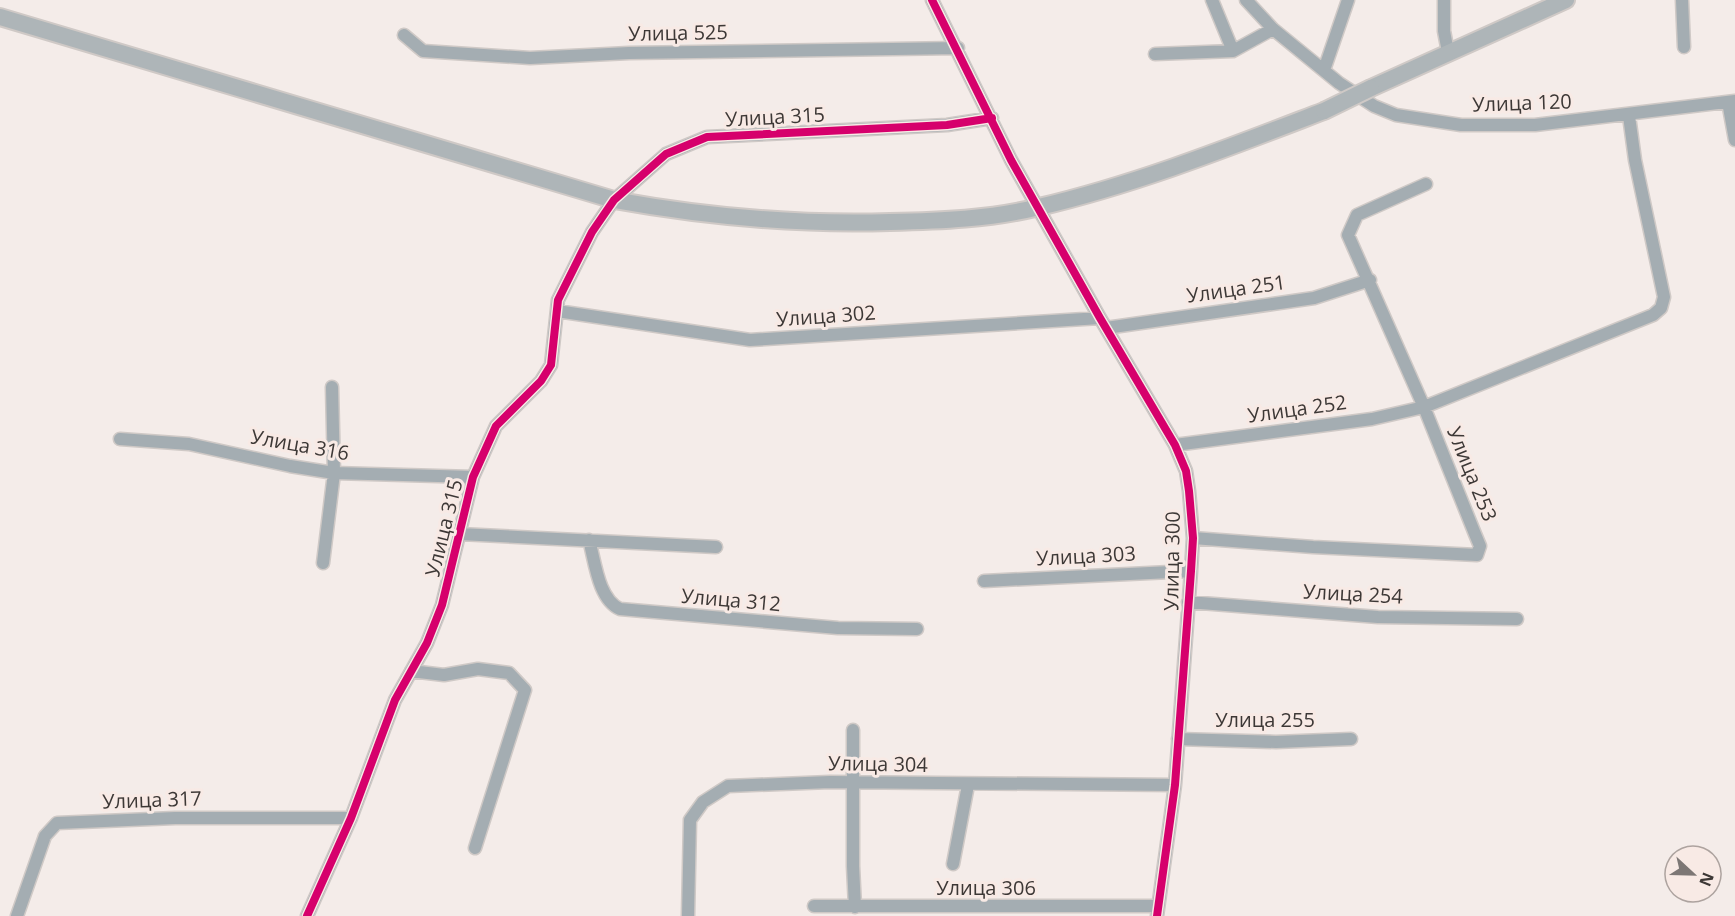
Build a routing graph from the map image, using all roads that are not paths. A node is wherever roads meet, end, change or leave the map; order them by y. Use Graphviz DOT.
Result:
graph roads {
  1 [pos="932,0"];
  2 [pos="1212,0"];
  3 [pos="1246,0"];
  4 [pos="1348,0"];
  5 [pos="1444,0"];
  6 [pos="1566,0"];
  7 [pos="1682,0"];
  8 [pos="0,17"];
  9 [pos="1273,30"];
  10 [pos="404,35"];
  11 [pos="1684,47"];
  12 [pos="958,48"];
  13 [pos="1233,51"];
  14 [pos="1448,52"];
  15 [pos="1155,54"];
  16 [pos="1324,70"];
  17 [pos="1732,101"];
  18 [pos="1629,116"];
  19 [pos="992,118"];
  20 [pos="1735,140"];
  21 [pos="1426,184"];
  22 [pos="614,200"];
  23 [pos="1038,208"];
  24 [pos="1370,280"];
  25 [pos="557,312"];
  26 [pos="1103,323"];
  27 [pos="332,387"];
  28 [pos="1424,407"];
  29 [pos="120,439"];
  30 [pos="1175,445"];
  31 [pos="334,473"];
  32 [pos="473,477"];
  33 [pos="460,534"];
  34 [pos="1193,538"];
  35 [pos="589,540"];
  36 [pos="716,547"];
  37 [pos="323,563"];
  38 [pos="1191,571"];
  39 [pos="984,581"];
  40 [pos="1188,602"];
  41 [pos="1516,619"];
  42 [pos="917,629"];
  43 [pos="411,671"];
  44 [pos="853,730"];
  45 [pos="1178,739"];
  46 [pos="1351,739"];
  47 [pos="854,783"];
  48 [pos="968,784"];
  49 [pos="1176,785"];
  50 [pos="351,818"];
  51 [pos="475,848"];
  52 [pos="953,864"];
  53 [pos="814,906"];
  54 [pos="855,907"];
  55 [pos="1157,911"];
  56 [pos="16,916"];
  57 [pos="308,916"];
  58 [pos="688,916"];
  1 -- 12 [label="street, Улица 300"];
  2 -- 13 [label="street"];
  3 -- 9 [label="street, Улица 120"];
  4 -- 16 [label="street"];
  5 -- 14 [label="street"];
  6 -- 14 [label="main road"];
  7 -- 11 [label="street"];
  8 -- 22 [label="main road"];
  9 -- 13 [label="street"];
  9 -- 16 [label="street, Улица 120"];
  10 -- 12 [label="street, Улица 525"];
  12 -- 19 [label="street, Улица 300"];
  13 -- 15 [label="street"];
  14 -- 23 [label="main road, bridge"];
  16 -- 18 [label="street, Улица 120"];
  17 -- 18 [label="street, Улица 120"];
  17 -- 20 [label="street"];
  18 -- 28 [label="street, Улица 252"];
  19 -- 22 [label="street, Улица 315"];
  19 -- 23 [label="street, Улица 300"];
  21 -- 24 [label="street"];
  22 -- 23 [label="main road"];
  22 -- 25 [label="street, Улица 315"];
  23 -- 26 [label="street, Улица 300"];
  24 -- 26 [label="street, Улица 251"];
  24 -- 28 [label="street"];
  25 -- 26 [label="street, Улица 302"];
  25 -- 32 [label="street, Улица 315"];
  26 -- 30 [label="street, Улица 300"];
  27 -- 31 [label="street"];
  28 -- 30 [label="street, Улица 252"];
  28 -- 34 [label="street, Улица 253"];
  29 -- 31 [label="street, Улица 316"];
  30 -- 34 [label="street, Улица 300"];
  31 -- 32 [label="street, Улица 316"];
  31 -- 37 [label="street"];
  32 -- 33 [label="street, Улица 315"];
  33 -- 35 [label="street"];
  33 -- 43 [label="street, Улица 315"];
  34 -- 38 [label="street, Улица 300"];
  35 -- 36 [label="street"];
  35 -- 42 [label="street, Улица 312"];
  38 -- 39 [label="street, Улица 303"];
  38 -- 40 [label="street, Улица 300"];
  40 -- 41 [label="street, Улица 254"];
  40 -- 45 [label="street, Улица 300"];
  43 -- 50 [label="street, Улица 315"];
  43 -- 51 [label="street"];
  44 -- 47 [label="street"];
  45 -- 46 [label="street, Улица 255"];
  45 -- 49 [label="street, Улица 300"];
  47 -- 48 [label="street, Улица 304"];
  47 -- 54 [label="street"];
  47 -- 58 [label="street, Улица 304"];
  48 -- 49 [label="street, Улица 304"];
  48 -- 52 [label="street"];
  49 -- 55 [label="street, Улица 300"];
  50 -- 56 [label="street, Улица 317"];
  50 -- 57 [label="street, Улица 315"];
  53 -- 54 [label="street, Улица 306"];
  54 -- 55 [label="street, Улица 306"];
}
